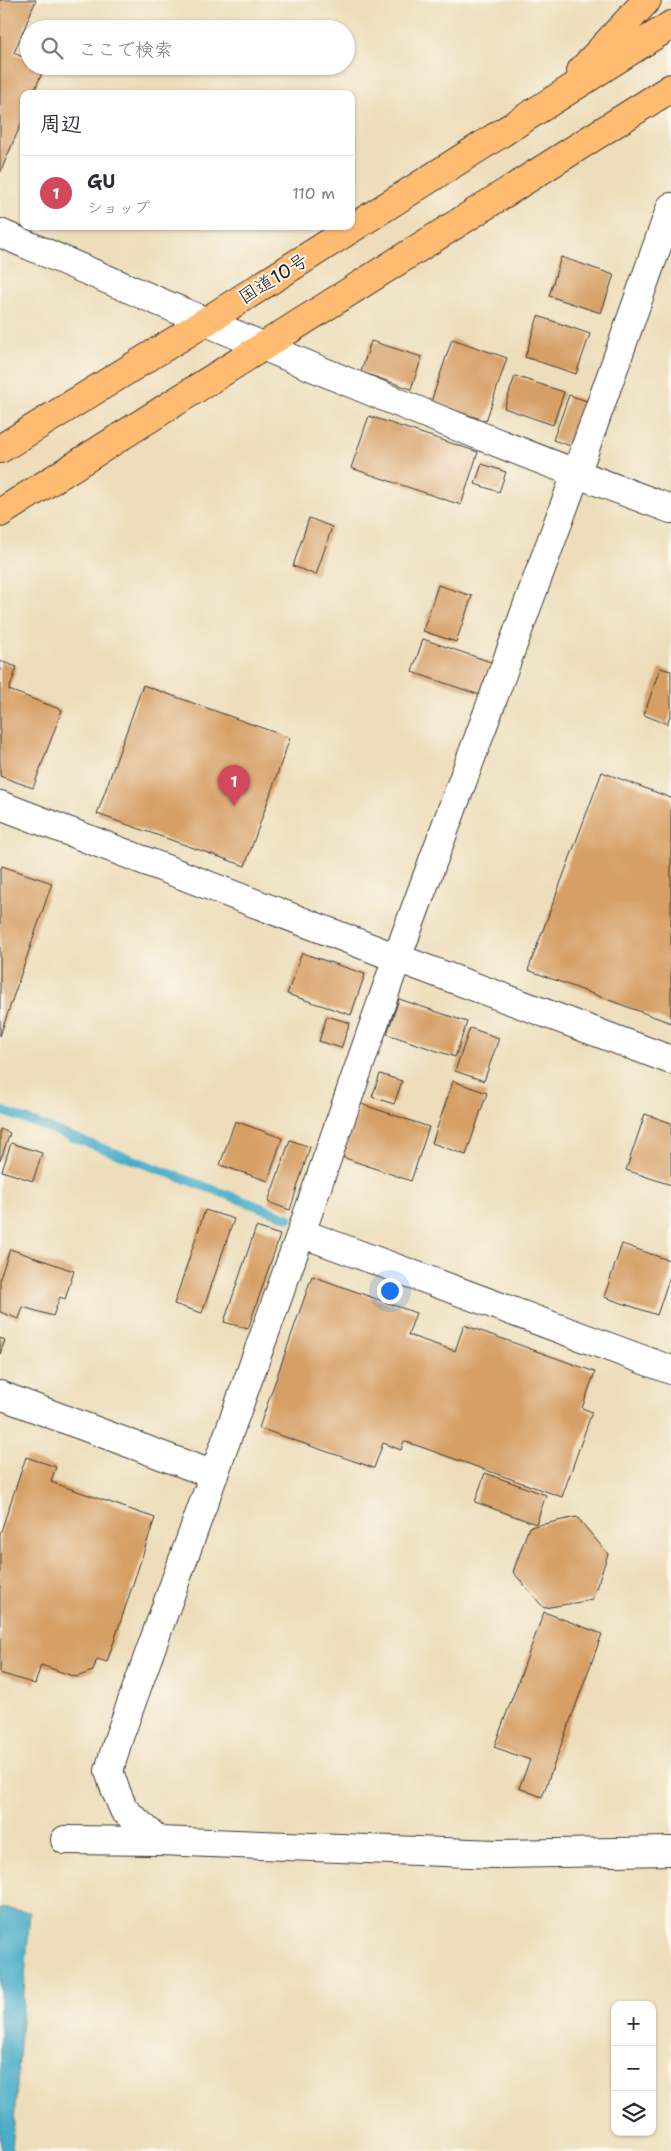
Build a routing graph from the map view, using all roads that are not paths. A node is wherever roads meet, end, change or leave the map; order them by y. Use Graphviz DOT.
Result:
graph roads {
  1 [pos="647,0"];
  2 [pos="671,24"];
  3 [pos="671,88"];
  4 [pos="550,103"];
  5 [pos="671,207"];
  6 [pos="355,227"];
  7 [pos="350,230"];
  8 [pos="0,233"];
  9 [pos="205,322"];
  10 [pos="261,346"];
  11 [pos="0,449"];
  12 [pos="576,474"];
  13 [pos="671,510"];
  14 [pos="0,512"];
  15 [pos="0,805"];
  16 [pos="397,958"];
  17 [pos="671,1060"];
  18 [pos="301,1233"];
  19 [pos="671,1370"];
  20 [pos="0,1395"];
  21 [pos="214,1475"];
  22 [pos="66,1840"];
  23 [pos="159,1841"];
  24 [pos="671,1851"];
  1 -- 4 [label="highway"];
  2 -- 4 [label="highway, 国道10号"];
  3 -- 10 [label="highway"];
  4 -- 6 [label="highway, 国道10号"];
  5 -- 12 [label="street"];
  7 -- 9 [label="highway, 国道10号"];
  8 -- 9 [label="street"];
  9 -- 10 [label="street"];
  9 -- 11 [label="highway, 国道10号"];
  10 -- 12 [label="street"];
  10 -- 14 [label="highway"];
  12 -- 13 [label="street"];
  12 -- 16 [label="street"];
  15 -- 16 [label="street"];
  16 -- 17 [label="street"];
  16 -- 18 [label="street"];
  18 -- 19 [label="street"];
  18 -- 21 [label="street"];
  20 -- 21 [label="street"];
  21 -- 23 [label="street"];
  22 -- 23 [label="street"];
  23 -- 24 [label="street"];
}
